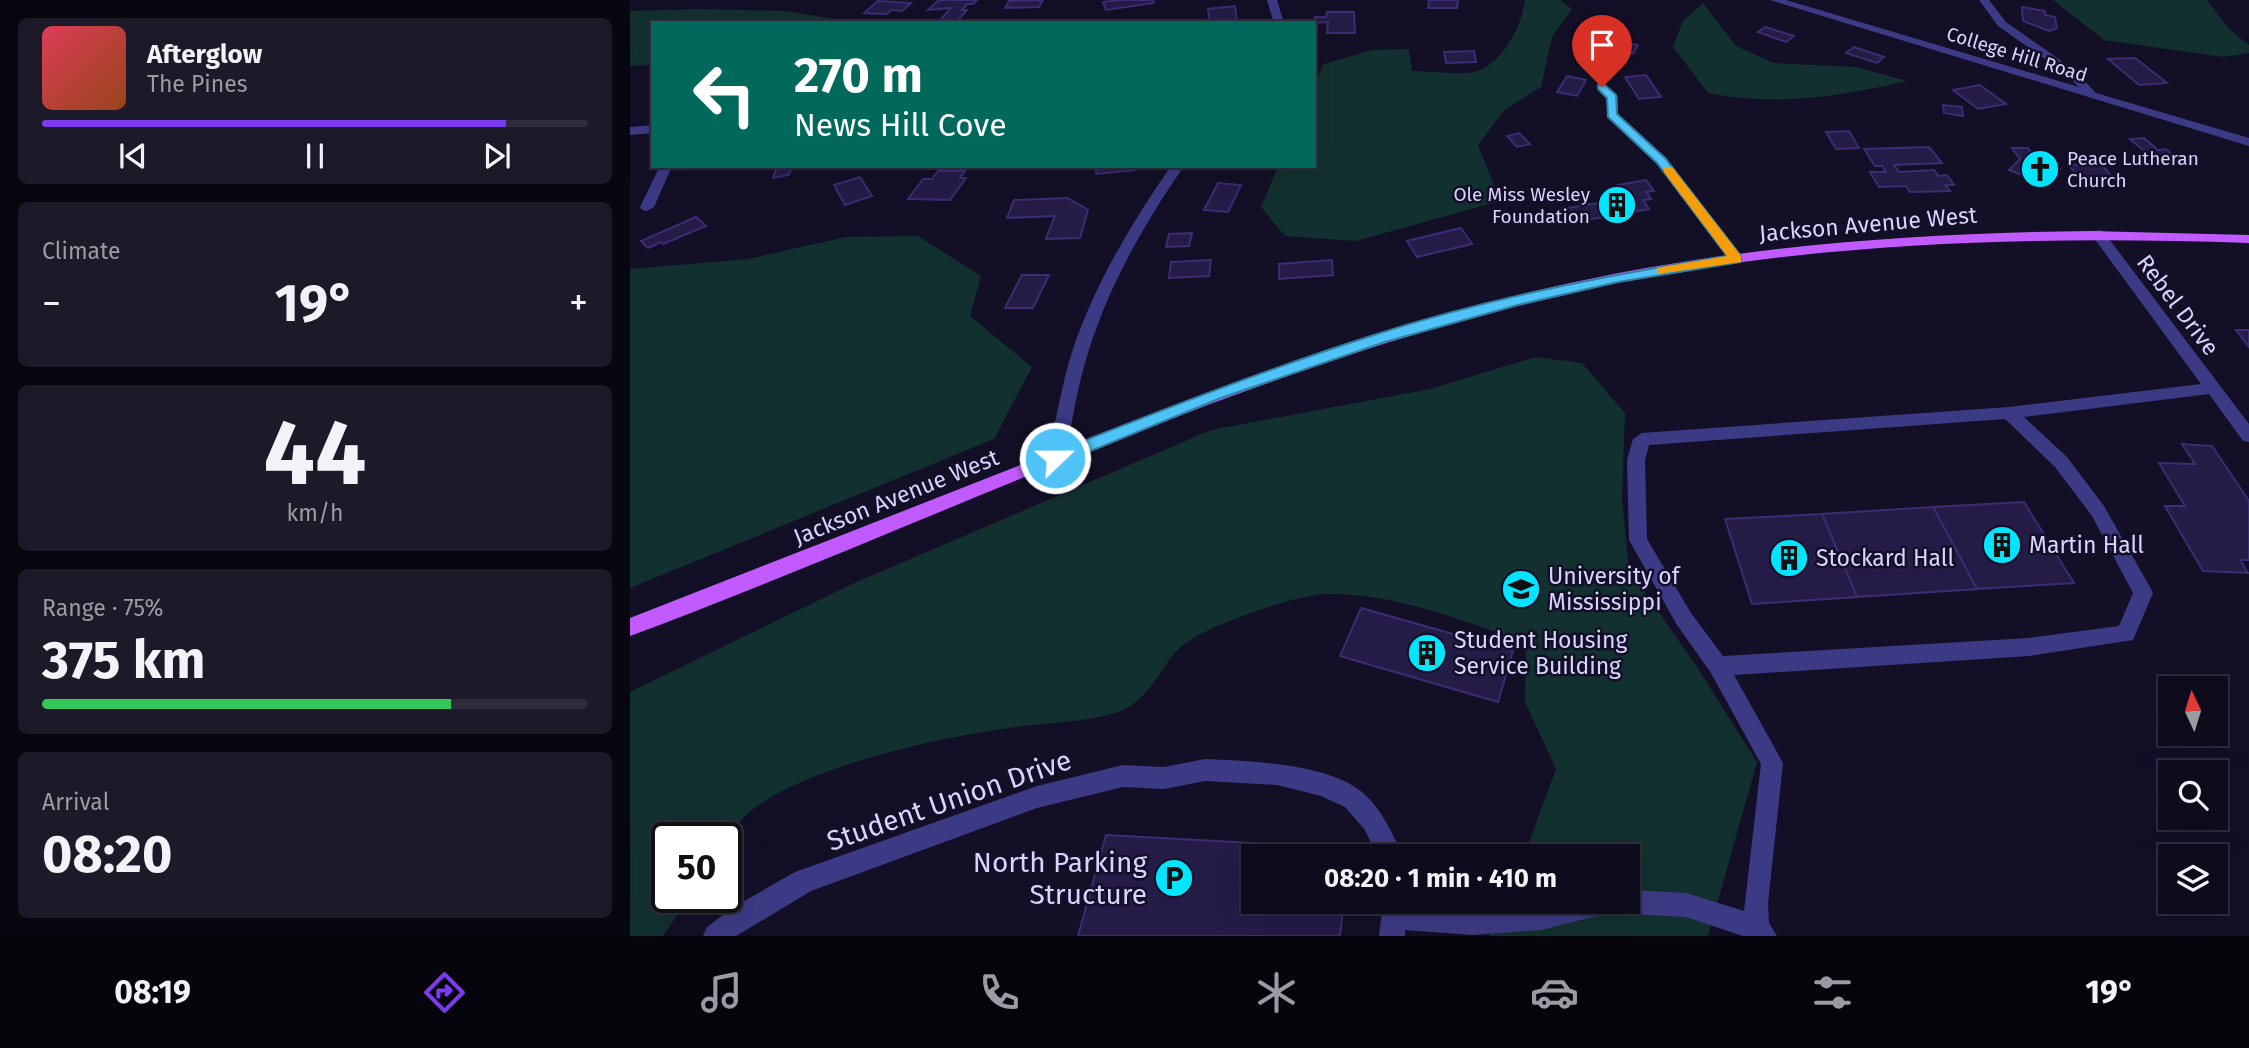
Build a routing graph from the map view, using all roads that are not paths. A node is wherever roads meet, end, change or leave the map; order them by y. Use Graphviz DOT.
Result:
graph roads {
  1 [pos="1272,0"];
  2 [pos="1775,0"];
  3 [pos="1984,0"];
  4 [pos="1278,21"];
  5 [pos="1602,87"];
  6 [pos="2094,95"];
  7 [pos="651,129"];
  8 [pos="630,131"];
  9 [pos="2249,142"];
  10 [pos="665,168"];
  11 [pos="1177,168"];
  12 [pos="647,207"];
  13 [pos="2098,234"];
  14 [pos="2249,239"];
  15 [pos="1736,259"];
  16 [pos="2213,388"];
  17 [pos="2009,413"];
  18 [pos="2249,436"];
  19 [pos="1055,458"];
  20 [pos="630,627"];
  21 [pos="1718,666"];
  22 [pos="1384,844"];
  23 [pos="1640,903"];
  24 [pos="1557,914"];
  25 [pos="1394,918"];
  26 [pos="1761,932"];
  27 [pos="716,936"];
  1 -- 4 [label="street"];
  2 -- 6 [label="street, College Hill Road"];
  3 -- 6 [label="street"];
  5 -- 15 [label="street"];
  6 -- 9 [label="street, College Hill Road"];
  7 -- 8 [label="street"];
  10 -- 12 [label="street"];
  11 -- 19 [label="street"];
  13 -- 14 [label="main road, Jackson Avenue West"];
  13 -- 15 [label="main road, Jackson Avenue West"];
  13 -- 16 [label="street, Rebel Drive"];
  15 -- 19 [label="main road, Jackson Avenue West"];
  16 -- 17 [label="street"];
  16 -- 18 [label="street, Rebel Drive"];
  17 -- 21 [label="street"];
  17 -- 21 [label="street"];
  19 -- 20 [label="main road, Jackson Avenue West"];
  21 -- 26 [label="street"];
  22 -- 27 [label="street, Student Union Drive"];
  23 -- 26 [label="street"];
  24 -- 25 [label="street"];
}
